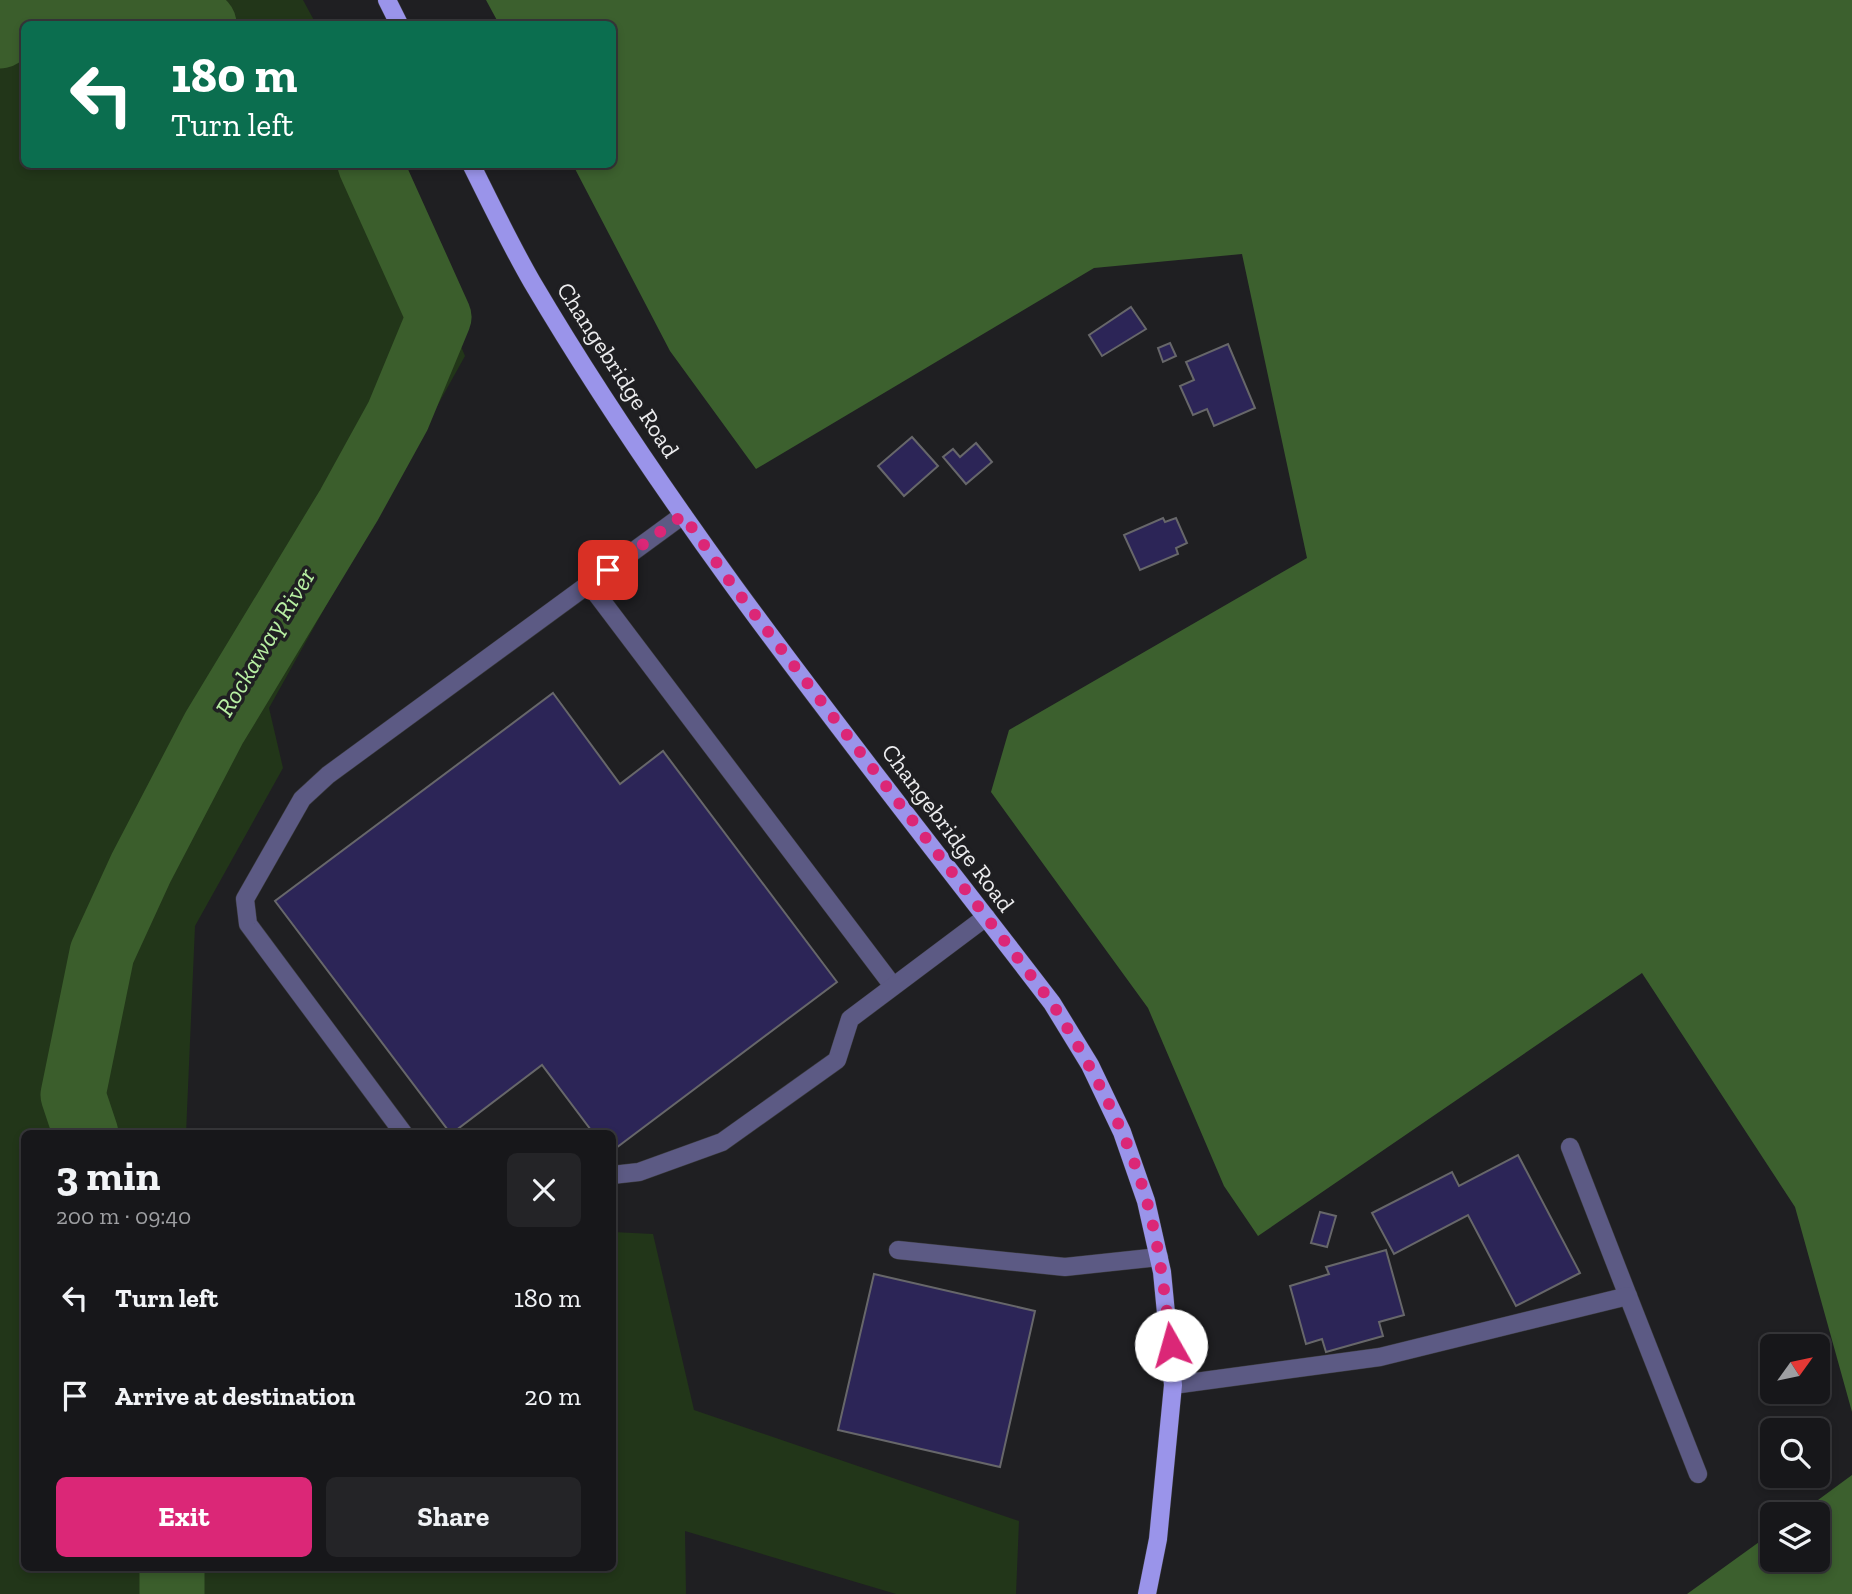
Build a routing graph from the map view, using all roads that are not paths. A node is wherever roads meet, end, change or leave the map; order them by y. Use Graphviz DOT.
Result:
graph roads {
  1 [pos="387,0"];
  2 [pos="398,21"];
  3 [pos="473,168"];
  4 [pos="683,515"];
  5 [pos="589,584"];
  6 [pos="986,917"];
  7 [pos="893,986"];
  8 [pos="401,1130"];
  9 [pos="1570,1147"];
  10 [pos="616,1175"];
  11 [pos="898,1250"];
  12 [pos="1159,1257"];
  13 [pos="1628,1296"];
  14 [pos="1173,1385"];
  15 [pos="1698,1474"];
  16 [pos="1147,1594"];
  1 -- 2 [label="main road"];
  3 -- 4 [label="main road, Changebridge Road"];
  4 -- 5 [label="lane"];
  4 -- 6 [label="main road, Changebridge Road"];
  5 -- 7 [label="lane"];
  5 -- 8 [label="lane"];
  6 -- 7 [label="lane"];
  6 -- 12 [label="main road, Changebridge Road"];
  7 -- 10 [label="lane"];
  9 -- 13 [label="lane"];
  11 -- 12 [label="lane"];
  12 -- 14 [label="main road, Changebridge Road"];
  13 -- 14 [label="lane"];
  13 -- 15 [label="lane"];
  14 -- 16 [label="main road, Changebridge Road"];
}
